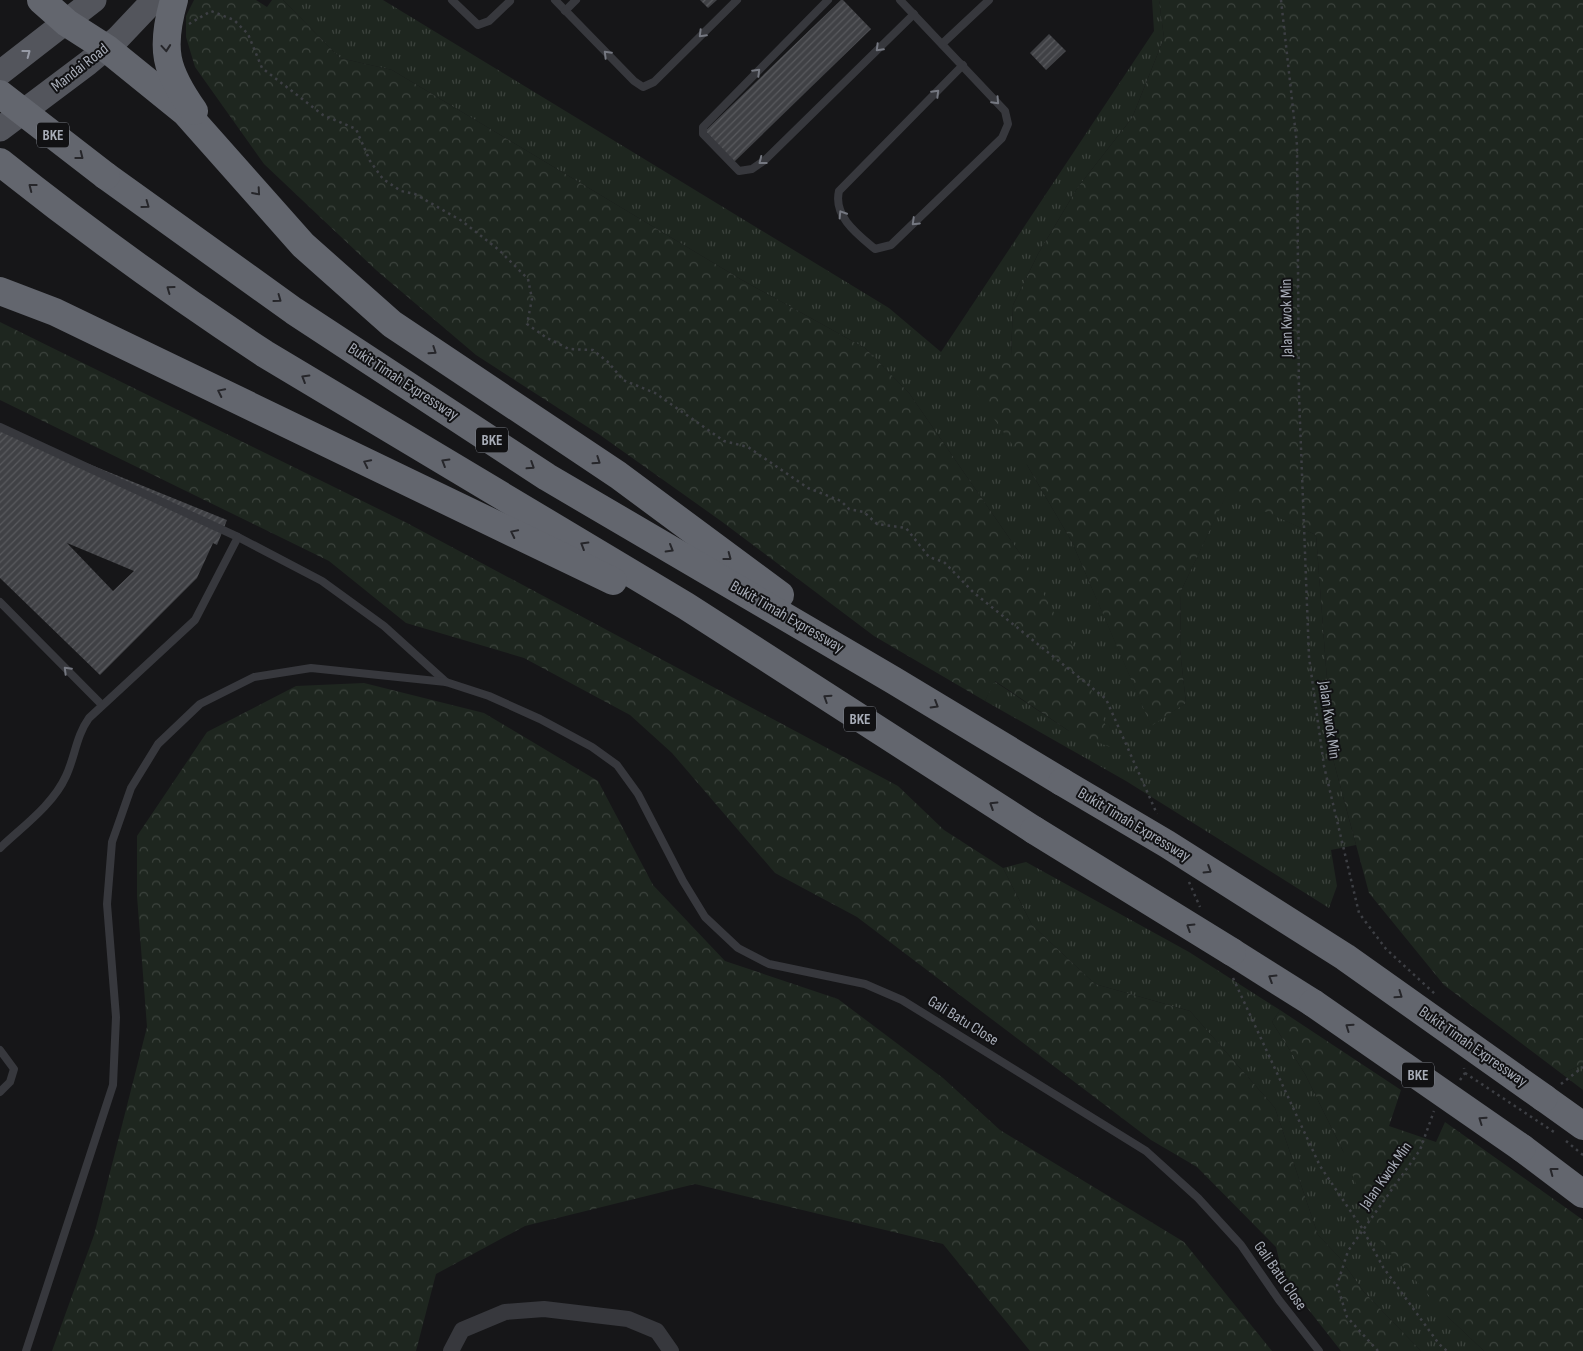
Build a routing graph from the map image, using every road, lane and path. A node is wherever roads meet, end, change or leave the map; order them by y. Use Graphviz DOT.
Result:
graph roads {
  1 [pos="41,0"];
  2 [pos="94,0"];
  3 [pos="154,0"];
  4 [pos="174,0"];
  5 [pos="452,0"];
  6 [pos="555,0"];
  7 [pos="576,0"];
  8 [pos="736,0"];
  9 [pos="828,0"];
  10 [pos="900,0"];
  11 [pos="989,0"];
  12 [pos="1281,0"];
  13 [pos="510,1"];
  14 [pos="565,11"];
  15 [pos="914,14"];
  16 [pos="67,23"];
  17 [pos="187,26"];
  18 [pos="942,44"];
  19 [pos="106,48"];
  20 [pos="963,65"];
  21 [pos="0,73"];
  22 [pos="0,94"];
  23 [pos="0,129"];
  24 [pos="225,156"];
  25 [pos="0,162"];
  26 [pos="0,292"];
  27 [pos="0,427"];
  28 [pos="238,538"];
  29 [pos="0,602"];
  30 [pos="686,606"];
  31 [pos="893,680"];
  32 [pos="446,682"];
  33 [pos="102,705"];
  34 [pos="1157,815"];
  35 [pos="0,848"];
  36 [pos="1186,878"];
  37 [pos="1203,914"];
  38 [pos="1232,977"];
  39 [pos="1439,998"];
  40 [pos="0,1050"];
  41 [pos="1464,1065"];
  42 [pos="1465,1073"];
  43 [pos="1454,1087"];
  44 [pos="0,1092"];
  45 [pos="1436,1108"];
  46 [pos="1554,1132"];
  47 [pos="1572,1132"];
  48 [pos="1583,1155"];
  49 [pos="1583,1194"];
  50 [pos="1362,1228"];
  51 [pos="26,1351"];
  52 [pos="451,1351"];
  53 [pos="671,1351"];
  54 [pos="1319,1351"];
  55 [pos="1378,1351"];
  56 [pos="1447,1351"];
  1 -- 16 [label="highway"];
  2 -- 16 [label="main road"];
  3 -- 19 [label="main road, Mandai Road"];
  4 -- 24 [label="highway, one-way"];
  5 -- 13 [label="lane"];
  6 -- 14 [label="lane"];
  7 -- 14 [label="lane"];
  8 -- 14 [label="lane, one-way"];
  15 -- 9 [label="lane, one-way"];
  10 -- 15 [label="lane"];
  11 -- 18 [label="lane"];
  12 -- 39 [label="path, Jalan Kwok Min"];
  15 -- 18 [label="lane"];
  16 -- 19 [label="highway"];
  21 -- 16 [label="main road, one-way"];
  17 -- 34 [label="path"];
  18 -- 20 [label="lane"];
  19 -- 23 [label="main road, Mandai Road"];
  19 -- 24 [label="highway"];
  20 -- 20 [label="lane, one-way"];
  22 -- 31 [label="highway, Bukit Timah Expressway / BKE, one-way, bridge"];
  24 -- 31 [label="highway, one-way"];
  30 -- 25 [label="highway, BKE, one-way"];
  30 -- 26 [label="highway, one-way"];
  27 -- 28 [label="lane"];
  28 -- 32 [label="lane"];
  28 -- 33 [label="lane"];
  33 -- 29 [label="lane, one-way"];
  49 -- 30 [label="highway, BKE, one-way, bridge"];
  31 -- 47 [label="highway, Bukit Timah Expressway / BKE, one-way, bridge"];
  32 -- 51 [label="lane"];
  32 -- 54 [label="lane, Gali Batu Close"];
  33 -- 35 [label="lane"];
  36 -- 37 [label="path"];
  38 -- 50 [label="path"];
  40 -- 44 [label="lane"];
  41 -- 42 [label="path"];
  42 -- 43 [label="path"];
  42 -- 46 [label="path"];
  45 -- 50 [label="path, Jalan Kwok Min"];
  47 -- 48 [label="path"];
  50 -- 55 [label="path, Jalan Kwok Min"];
  50 -- 56 [label="path"];
  52 -- 53 [label="street"];
}
